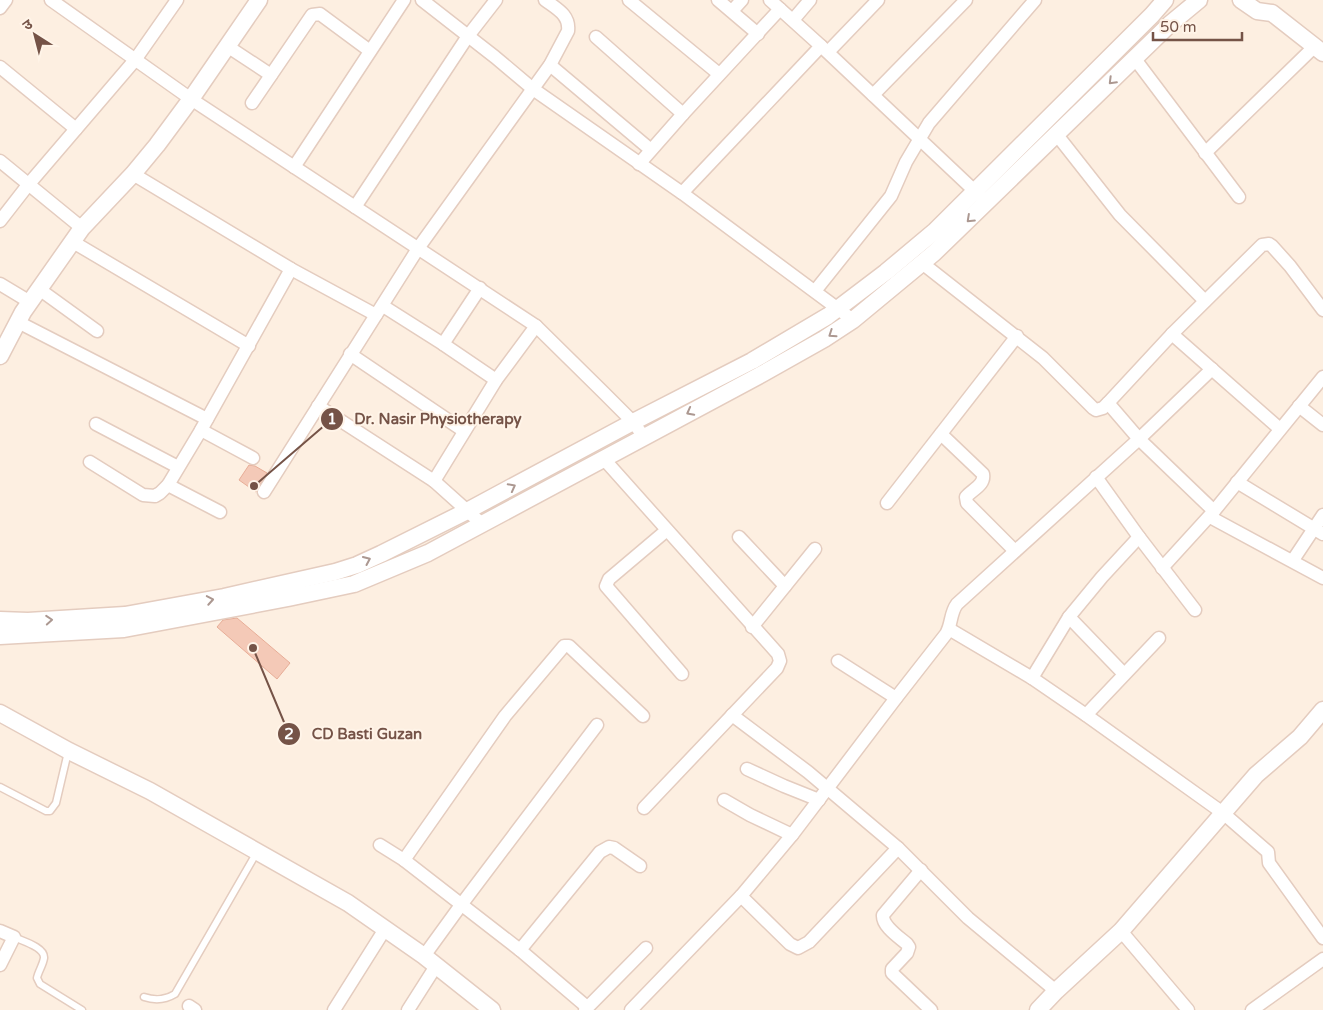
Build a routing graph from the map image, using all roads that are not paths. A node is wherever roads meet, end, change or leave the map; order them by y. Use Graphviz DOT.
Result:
graph roads {
  1 [pos="6,0"];
  2 [pos="51,0"];
  3 [pos="177,0"];
  4 [pos="259,0"];
  5 [pos="404,0"];
  6 [pos="422,0"];
  7 [pos="496,0"];
  8 [pos="545,0"];
  9 [pos="629,0"];
  10 [pos="718,0"];
  11 [pos="742,0"];
  12 [pos="770,0"];
  13 [pos="810,0"];
  14 [pos="878,0"];
  15 [pos="966,0"];
  16 [pos="1035,0"];
  17 [pos="1165,0"];
  18 [pos="1199,0"];
  19 [pos="1241,0"];
  20 [pos="1270,7"];
  21 [pos="0,8"];
  22 [pos="780,9"];
  23 [pos="732,11"];
  24 [pos="793,20"];
  25 [pos="758,34"];
  26 [pos="468,36"];
  27 [pos="596,37"];
  28 [pos="227,46"];
  29 [pos="824,49"];
  30 [pos="1319,50"];
  31 [pos="370,51"];
  32 [pos="1134,58"];
  33 [pos="135,60"];
  34 [pos="550,65"];
  35 [pos="0,67"];
  36 [pos="719,74"];
  37 [pos="271,75"];
  38 [pos="533,89"];
  39 [pos="873,94"];
  40 [pos="191,99"];
  41 [pos="252,103"];
  42 [pos="683,114"];
  43 [pos="76,129"];
  44 [pos="1057,135"];
  45 [pos="919,139"];
  46 [pos="651,150"];
  47 [pos="1206,152"];
  48 [pos="0,161"];
  49 [pos="639,164"];
  50 [pos="294,167"];
  51 [pos="133,174"];
  52 [pos="28,185"];
  53 [pos="975,191"];
  54 [pos="682,193"];
  55 [pos="1239,197"];
  56 [pos="988,202"];
  57 [pos="355,207"];
  58 [pos="0,221"];
  59 [pos="82,228"];
  60 [pos="73,242"];
  61 [pos="419,247"];
  62 [pos="922,263"];
  63 [pos="291,269"];
  64 [pos="0,284"];
  65 [pos="480,288"];
  66 [pos="816,291"];
  67 [pos="34,296"];
  68 [pos="1205,301"];
  69 [pos="838,308"];
  70 [pos="1323,310"];
  71 [pos="379,311"];
  72 [pos="853,320"];
  73 [pos="18,322"];
  74 [pos="536,326"];
  75 [pos="97,331"];
  76 [pos="1172,334"];
  77 [pos="1017,336"];
  78 [pos="443,344"];
  79 [pos="249,346"];
  80 [pos="350,354"];
  81 [pos="0,356"];
  82 [pos="1212,369"];
  83 [pos="1323,377"];
  84 [pos="496,380"];
  85 [pos="1108,403"];
  86 [pos="318,406"];
  87 [pos="1299,406"];
  88 [pos="632,422"];
  89 [pos="96,424"];
  90 [pos="204,424"];
  91 [pos="1323,425"];
  92 [pos="1280,430"];
  93 [pos="464,431"];
  94 [pos="941,434"];
  95 [pos="644,437"];
  96 [pos="1139,439"];
  97 [pos="253,458"];
  98 [pos="603,458"];
  99 [pos="90,462"];
  100 [pos="178,467"];
  101 [pos="1096,477"];
  102 [pos="434,481"];
  103 [pos="1237,482"];
  104 [pos="168,485"];
  105 [pos="264,492"];
  106 [pos="887,503"];
  107 [pos="467,511"];
  108 [pos="220,512"];
  109 [pos="1212,514"];
  110 [pos="1323,515"];
  111 [pos="482,524"];
  112 [pos="667,530"];
  113 [pos="1318,531"];
  114 [pos="739,537"];
  115 [pos="1138,537"];
  116 [pos="815,549"];
  117 [pos="1015,551"];
  118 [pos="1293,560"];
  119 [pos="1162,568"];
  120 [pos="1323,578"];
  121 [pos="785,586"];
  122 [pos="1195,610"];
  123 [pos="1069,617"];
  124 [pos="752,627"];
  125 [pos="949,629"];
  126 [pos="1,632"];
  127 [pos="1159,638"];
  128 [pos="838,661"];
  129 [pos="682,674"];
  130 [pos="1124,674"];
  131 [pos="1032,678"];
  132 [pos="896,698"];
  133 [pos="1323,710"];
  134 [pos="0,714"];
  135 [pos="732,715"];
  136 [pos="1086,715"];
  137 [pos="644,716"];
  138 [pos="597,725"];
  139 [pos="69,751"];
  140 [pos="747,769"];
  141 [pos="0,787"];
  142 [pos="827,788"];
  143 [pos="724,800"];
  144 [pos="820,800"];
  145 [pos="644,808"];
  146 [pos="1222,813"];
  147 [pos="792,835"];
  148 [pos="380,845"];
  149 [pos="898,848"];
  150 [pos="258,851"];
  151 [pos="404,860"];
  152 [pos="640,866"];
  153 [pos="921,870"];
  154 [pos="741,896"];
  155 [pos="461,904"];
  156 [pos="385,929"];
  157 [pos="0,931"];
  158 [pos="1121,931"];
  159 [pos="14,937"];
  160 [pos="1323,938"];
  161 [pos="646,948"];
  162 [pos="520,950"];
  163 [pos="1323,959"];
  164 [pos="430,961"];
  165 [pos="0,965"];
  166 [pos="1056,991"];
  167 [pos="144,998"];
  168 [pos="586,1008"];
  169 [pos="82,1010"];
  170 [pos="334,1010"];
  171 [pos="408,1010"];
  172 [pos="492,1010"];
  173 [pos="631,1010"];
  174 [pos="931,1010"];
  175 [pos="1038,1010"];
  176 [pos="1188,1010"];
  177 [pos="1252,1010"];
  1 -- 21 [label="street"];
  2 -- 33 [label="street"];
  3 -- 33 [label="street"];
  4 -- 28 [label="street"];
  5 -- 31 [label="street"];
  6 -- 26 [label="street"];
  7 -- 26 [label="street"];
  8 -- 34 [label="street"];
  9 -- 36 [label="street"];
  10 -- 23 [label="street"];
  11 -- 23 [label="street"];
  12 -- 22 [label="street"];
  13 -- 24 [label="street"];
  14 -- 29 [label="street"];
  15 -- 39 [label="street"];
  16 -- 45 [label="street"];
  17 -- 53 [label="street"];
  18 -- 32 [label="street"];
  19 -- 20 [label="street"];
  20 -- 30 [label="street"];
  22 -- 24 [label="street"];
  22 -- 25 [label="street"];
  23 -- 25 [label="street"];
  24 -- 29 [label="street"];
  25 -- 36 [label="street"];
  26 -- 38 [label="street"];
  26 -- 57 [label="street"];
  27 -- 42 [label="street"];
  28 -- 37 [label="street"];
  28 -- 40 [label="street"];
  29 -- 39 [label="street"];
  29 -- 54 [label="street"];
  30 -- 47 [label="street"];
  31 -- 37 [label="street"];
  31 -- 50 [label="street"];
  32 -- 44 [label="street, one-way"];
  32 -- 47 [label="street"];
  33 -- 40 [label="street"];
  33 -- 43 [label="street"];
  34 -- 38 [label="street"];
  34 -- 46 [label="street"];
  35 -- 43 [label="street"];
  36 -- 42 [label="street"];
  37 -- 41 [label="street"];
  38 -- 49 [label="street"];
  38 -- 61 [label="street"];
  39 -- 45 [label="street"];
  40 -- 50 [label="street"];
  40 -- 51 [label="street"];
  42 -- 46 [label="street"];
  43 -- 52 [label="street"];
  44 -- 56 [label="street"];
  44 -- 68 [label="street"];
  45 -- 53 [label="street"];
  45 -- 66 [label="street"];
  46 -- 49 [label="street"];
  47 -- 55 [label="street"];
  48 -- 52 [label="street"];
  49 -- 54 [label="street"];
  50 -- 57 [label="street"];
  51 -- 59 [label="street"];
  51 -- 63 [label="street"];
  52 -- 58 [label="street"];
  52 -- 59 [label="street"];
  53 -- 56 [label="street"];
  53 -- 69 [label="street"];
  54 -- 66 [label="street"];
  56 -- 62 [label="street, one-way"];
  57 -- 61 [label="street"];
  59 -- 60 [label="street"];
  60 -- 67 [label="street"];
  60 -- 79 [label="street"];
  61 -- 65 [label="street"];
  61 -- 71 [label="street"];
  62 -- 72 [label="street"];
  62 -- 77 [label="street"];
  63 -- 71 [label="street"];
  63 -- 79 [label="street"];
  64 -- 67 [label="street"];
  65 -- 74 [label="street"];
  65 -- 78 [label="street"];
  66 -- 69 [label="street"];
  67 -- 73 [label="street"];
  67 -- 75 [label="street"];
  68 -- 70 [label="street"];
  68 -- 76 [label="street"];
  69 -- 72 [label="street"];
  69 -- 88 [label="street"];
  71 -- 78 [label="street"];
  71 -- 80 [label="street"];
  72 -- 95 [label="street, one-way"];
  73 -- 81 [label="street"];
  73 -- 90 [label="street"];
  74 -- 84 [label="street"];
  74 -- 88 [label="street"];
  76 -- 82 [label="street"];
  76 -- 85 [label="street"];
  77 -- 85 [label="street"];
  77 -- 94 [label="street"];
  78 -- 84 [label="street"];
  79 -- 90 [label="street"];
  80 -- 86 [label="street"];
  80 -- 93 [label="street"];
  82 -- 92 [label="street"];
  82 -- 96 [label="street"];
  83 -- 87 [label="street"];
  84 -- 93 [label="street"];
  85 -- 96 [label="street"];
  86 -- 102 [label="street"];
  86 -- 105 [label="street"];
  87 -- 91 [label="street"];
  87 -- 92 [label="street"];
  88 -- 95 [label="street"];
  107 -- 88 [label="street, one-way"];
  89 -- 100 [label="street"];
  90 -- 97 [label="street"];
  90 -- 100 [label="street"];
  92 -- 103 [label="street"];
  93 -- 102 [label="street"];
  94 -- 106 [label="street"];
  94 -- 117 [label="street"];
  95 -- 98 [label="street"];
  96 -- 101 [label="street"];
  96 -- 109 [label="street"];
  98 -- 111 [label="street"];
  98 -- 112 [label="street"];
  99 -- 104 [label="street"];
  100 -- 104 [label="street"];
  101 -- 115 [label="street"];
  101 -- 117 [label="street"];
  102 -- 107 [label="street"];
  103 -- 109 [label="street"];
  103 -- 113 [label="street"];
  104 -- 108 [label="street"];
  107 -- 111 [label="street"];
  126 -- 107 [label="street, one-way"];
  109 -- 118 [label="street"];
  109 -- 119 [label="street"];
  110 -- 113 [label="street"];
  111 -- 126 [label="street"];
  112 -- 124 [label="street"];
  112 -- 129 [label="street"];
  113 -- 118 [label="street"];
  114 -- 121 [label="street"];
  115 -- 119 [label="street"];
  115 -- 123 [label="street"];
  116 -- 121 [label="street"];
  117 -- 125 [label="street"];
  118 -- 120 [label="street"];
  119 -- 122 [label="street"];
  121 -- 124 [label="street"];
  123 -- 130 [label="street"];
  123 -- 131 [label="street"];
  124 -- 135 [label="street"];
  125 -- 131 [label="street"];
  125 -- 132 [label="street"];
  127 -- 130 [label="street"];
  128 -- 132 [label="street"];
  130 -- 136 [label="street"];
  131 -- 136 [label="street"];
  132 -- 142 [label="street"];
  133 -- 146 [label="street"];
  134 -- 139 [label="street"];
  135 -- 142 [label="street"];
  135 -- 145 [label="street"];
  136 -- 146 [label="street"];
  137 -- 151 [label="street"];
  138 -- 155 [label="street"];
  139 -- 141 [label="lane"];
  139 -- 150 [label="street"];
  140 -- 144 [label="street"];
  142 -- 144 [label="street"];
  142 -- 149 [label="street"];
  143 -- 147 [label="street"];
  144 -- 147 [label="street"];
  146 -- 158 [label="street"];
  146 -- 160 [label="street"];
  147 -- 154 [label="street"];
  148 -- 151 [label="street"];
  149 -- 153 [label="street"];
  149 -- 154 [label="street"];
  150 -- 156 [label="street"];
  150 -- 167 [label="lane"];
  151 -- 155 [label="street"];
  152 -- 162 [label="street"];
  153 -- 166 [label="street"];
  153 -- 174 [label="street"];
  154 -- 173 [label="street"];
  155 -- 162 [label="street"];
  155 -- 164 [label="street"];
  156 -- 164 [label="street"];
  156 -- 170 [label="street"];
  157 -- 159 [label="street"];
  158 -- 166 [label="street"];
  158 -- 176 [label="street"];
  159 -- 165 [label="street"];
  159 -- 169 [label="lane"];
  161 -- 168 [label="street"];
  162 -- 168 [label="street"];
  163 -- 177 [label="street"];
  164 -- 171 [label="street"];
  164 -- 172 [label="street"];
  166 -- 175 [label="street"];
}
